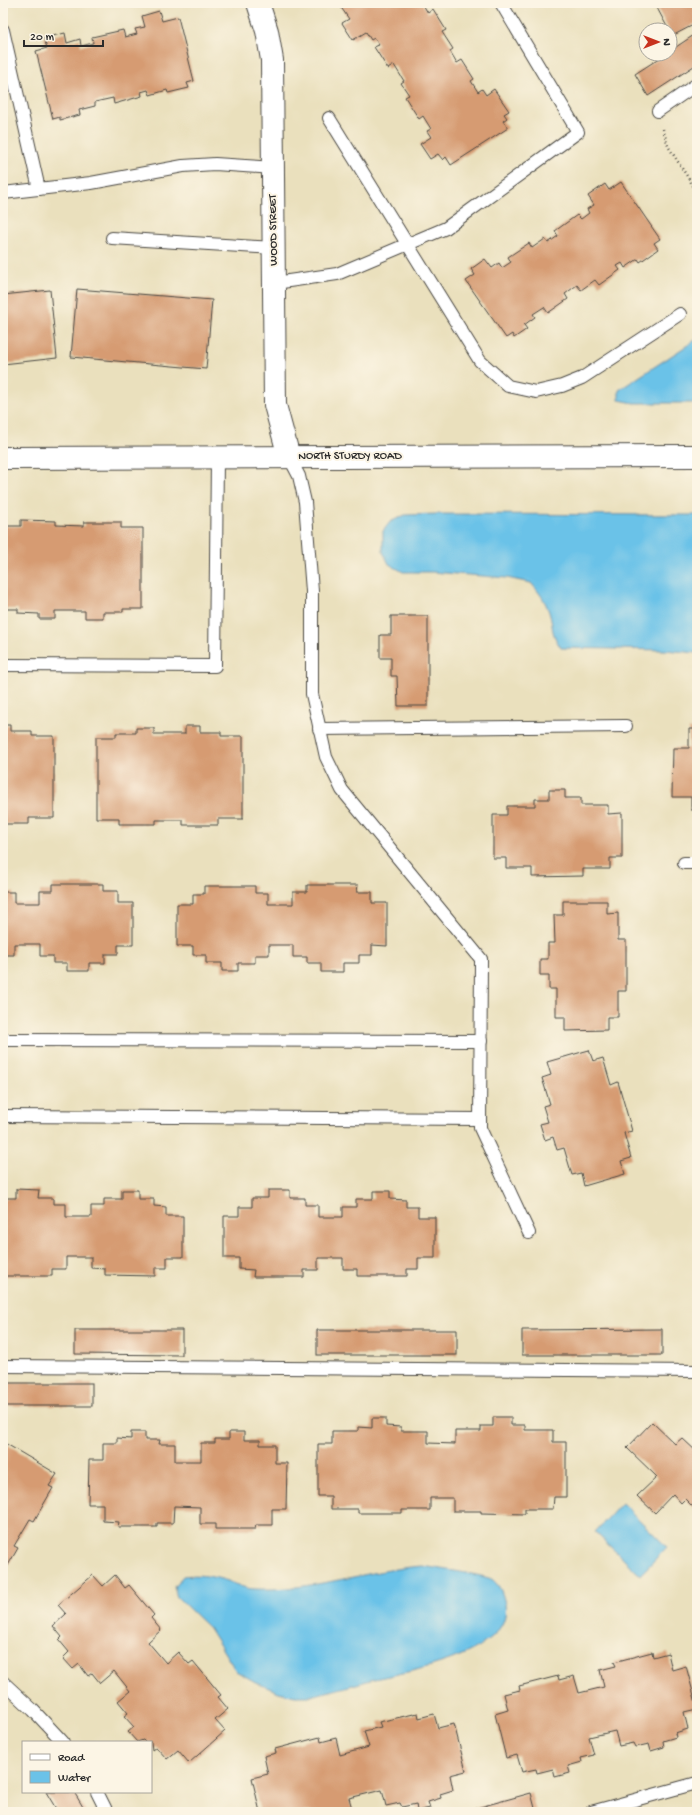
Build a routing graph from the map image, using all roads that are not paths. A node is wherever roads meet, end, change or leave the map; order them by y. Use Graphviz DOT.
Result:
graph roads {
  1 [pos="258,3"];
  2 [pos="500,3"];
  3 [pos="3,30"];
  4 [pos="697,84"];
  5 [pos="658,111"];
  6 [pos="329,118"];
  7 [pos="274,168"];
  8 [pos="39,189"];
  9 [pos="3,193"];
  10 [pos="112,238"];
  11 [pos="409,243"];
  12 [pos="274,248"];
  13 [pos="275,283"];
  14 [pos="680,314"];
  15 [pos="697,456"];
  16 [pos="289,457"];
  17 [pos="3,458"];
  18 [pos="217,458"];
  19 [pos="3,665"];
  20 [pos="626,726"];
  21 [pos="319,728"];
  22 [pos="697,863"];
  23 [pos="684,864"];
  24 [pos="3,1040"];
  25 [pos="481,1041"];
  26 [pos="3,1116"];
  27 [pos="480,1118"];
  28 [pos="529,1233"];
  29 [pos="3,1366"];
  30 [pos="697,1371"];
  31 [pos="3,1682"];
  32 [pos="62,1741"];
  33 [pos="697,1783"];
  34 [pos="98,1793"];
  35 [pos="107,1812"];
  36 [pos="591,1812"];
  1 -- 7 [label="street, WOOD STREET"];
  2 -- 11 [label="lane"];
  3 -- 8 [label="lane"];
  4 -- 5 [label="lane"];
  6 -- 11 [label="lane"];
  7 -- 8 [label="lane"];
  7 -- 12 [label="street, WOOD STREET"];
  8 -- 9 [label="lane"];
  10 -- 12 [label="lane"];
  11 -- 13 [label="lane"];
  11 -- 14 [label="lane"];
  12 -- 13 [label="street, WOOD STREET"];
  13 -- 16 [label="street, WOOD STREET"];
  15 -- 16 [label="street, NORTH STURDY ROAD"];
  16 -- 18 [label="street, NORTH STURDY ROAD"];
  16 -- 21 [label="lane"];
  17 -- 18 [label="street, NORTH STURDY ROAD"];
  18 -- 19 [label="lane"];
  20 -- 21 [label="lane"];
  21 -- 25 [label="lane"];
  22 -- 23 [label="lane"];
  24 -- 25 [label="lane"];
  25 -- 27 [label="lane"];
  26 -- 27 [label="lane"];
  27 -- 28 [label="lane"];
  29 -- 30 [label="lane"];
  31 -- 32 [label="lane"];
  33 -- 36 [label="lane"];
  34 -- 35 [label="lane"];
}
